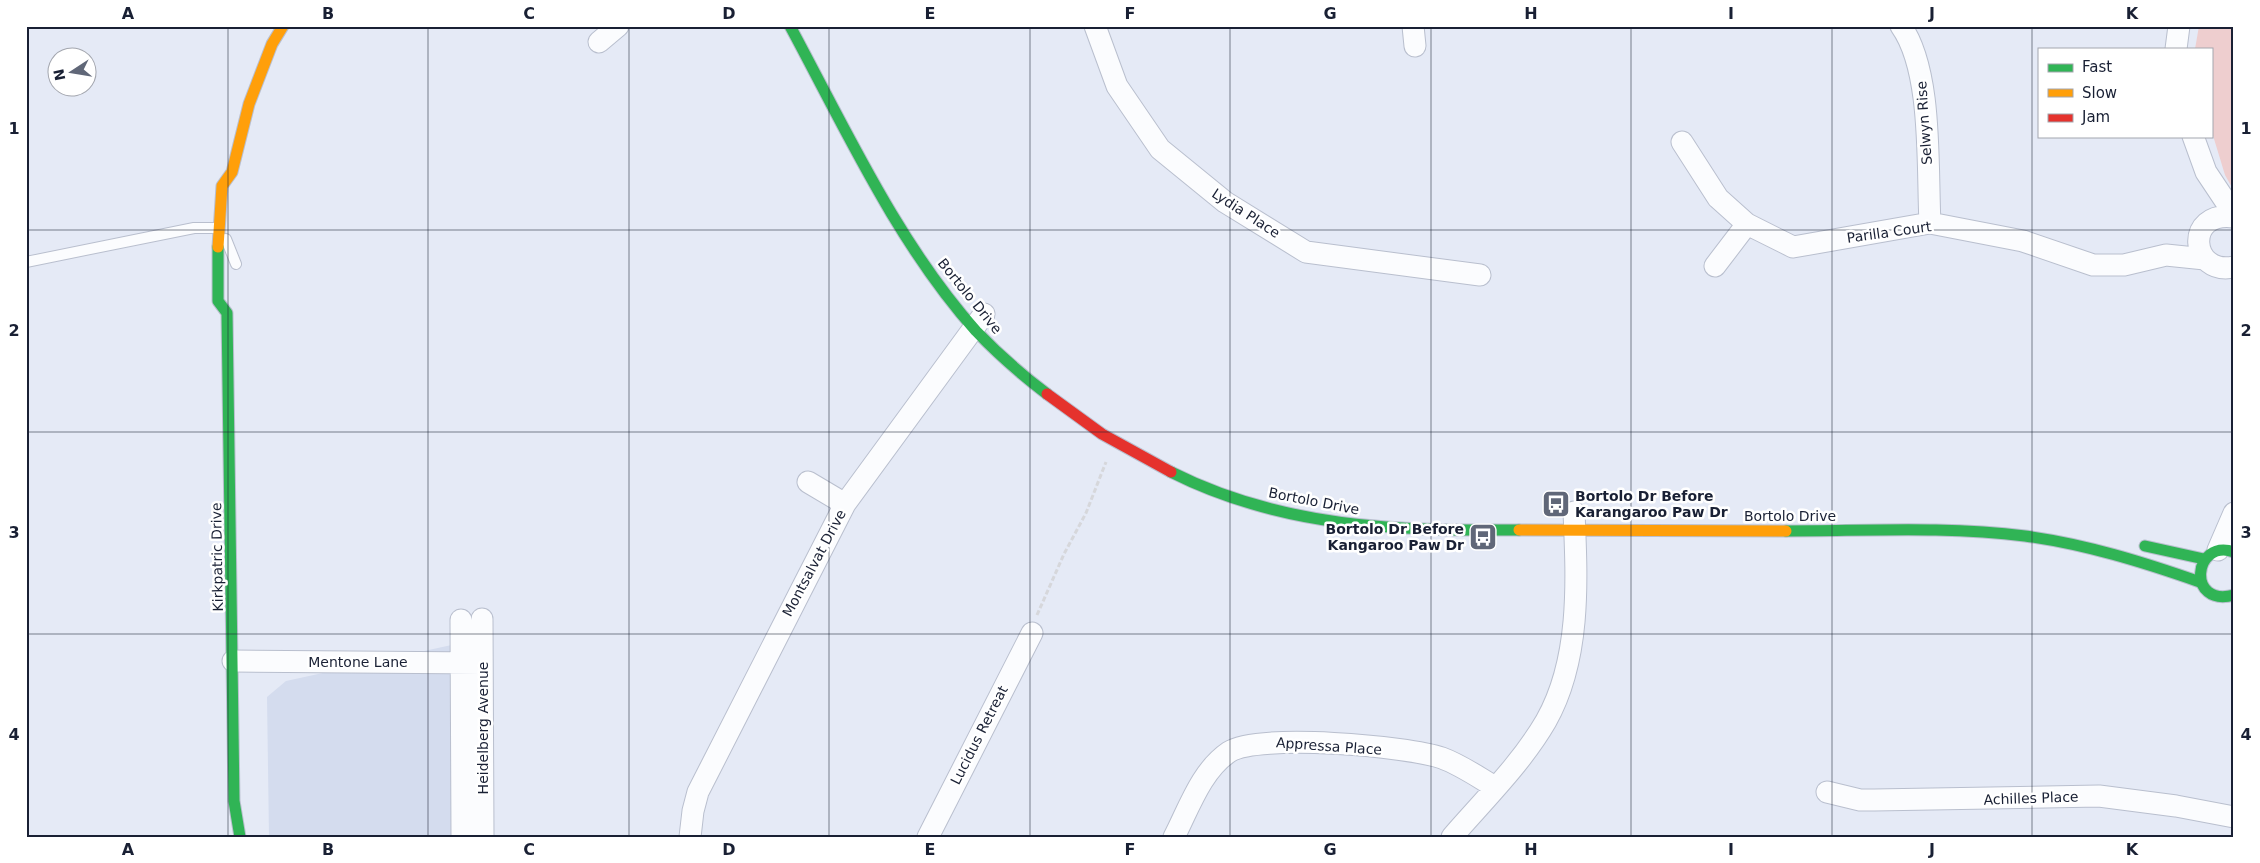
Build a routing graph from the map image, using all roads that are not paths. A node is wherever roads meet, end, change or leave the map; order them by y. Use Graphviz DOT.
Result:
graph roads {
  1 [pos="283,26"];
  2 [pos="618,26"];
  3 [pos="790,26"];
  4 [pos="1095,26"];
  5 [pos="1900,26"];
  6 [pos="2179,26"];
  7 [pos="599,42"];
  8 [pos="2176,48"];
  9 [pos="2194,138"];
  10 [pos="1682,142"];
  11 [pos="2206,172"];
  12 [pos="2234,215"];
  13 [pos="1930,223"];
  14 [pos="1747,224"];
  15 [pos="2204,226"];
  16 [pos="235,227"];
  17 [pos="218,228"];
  18 [pos="2166,255"];
  19 [pos="26,262"];
  20 [pos="2219,264"];
  21 [pos="1715,266"];
  22 [pos="236,269"];
  23 [pos="1480,275"];
  24 [pos="2234,285"];
  25 [pos="236,302"];
  26 [pos="227,313"];
  27 [pos="981,317"];
  28 [pos="808,482"];
  29 [pos="845,504"];
  30 [pos="2234,513"];
  31 [pos="1574,517"];
  32 [pos="2129,542"];
  33 [pos="2218,554"];
  34 [pos="2200,582"];
  35 [pos="2234,595"];
  36 [pos="472,620"];
  37 [pos="1032,633"];
  38 [pos="233,661"];
  39 [pos="472,663"];
  40 [pos="1495,787"];
  41 [pos="1827,792"];
  42 [pos="234,801"];
  43 [pos="2234,817"];
  44 [pos="228,828"];
  45 [pos="240,837"];
  46 [pos="462,837"];
  47 [pos="483,837"];
  48 [pos="690,837"];
  49 [pos="928,837"];
  50 [pos="1174,837"];
  51 [pos="1452,837"];
  1 -- 17 [label="street, Kirkpatric Drive"];
  2 -- 7 [label="street"];
  3 -- 27 [label="street, Bortolo Drive"];
  4 -- 23 [label="street, Lydia Place"];
  5 -- 13 [label="street, Selwyn Rise"];
  6 -- 8 [label="street"];
  9 -- 11 [label="street"];
  10 -- 14 [label="street, Parilla Court"];
  11 -- 12 [label="street"];
  11 -- 15 [label="street"];
  12 -- 15 [label="street, Parilla Court"];
  13 -- 14 [label="street, Parilla Court"];
  13 -- 18 [label="street, Parilla Court"];
  14 -- 21 [label="street"];
  15 -- 18 [label="street, Parilla Court"];
  15 -- 20 [label="street"];
  16 -- 22 [label="street"];
  17 -- 19 [label="lane"];
  17 -- 22 [label="lane"];
  17 -- 26 [label="street, Kirkpatric Drive"];
  18 -- 20 [label="street, Parilla Court"];
  20 -- 24 [label="street"];
  25 -- 26 [label="street"];
  26 -- 38 [label="street, Kirkpatric Drive"];
  27 -- 29 [label="street, Montsalvat Drive"];
  27 -- 31 [label="street, Bortolo Drive"];
  28 -- 29 [label="street"];
  29 -- 48 [label="street, Montsalvat Drive"];
  30 -- 33 [label="street"];
  31 -- 34 [label="street, Bortolo Drive"];
  31 -- 40 [label="street"];
  32 -- 33 [label="street"];
  33 -- 34 [label="street"];
  34 -- 35 [label="street, Bortolo Drive"];
  36 -- 39 [label="street, Heidelberg Avenue"];
  37 -- 49 [label="street, Lucidus Retreat"];
  38 -- 39 [label="street, Mentone Lane"];
  38 -- 42 [label="street, Kirkpatric Drive"];
  39 -- 46 [label="street, Heidelberg Avenue"];
  39 -- 47 [label="street, Heidelberg Avenue"];
  40 -- 50 [label="street, Appressa Place"];
  40 -- 51 [label="street"];
  41 -- 43 [label="street, Achilles Place"];
  42 -- 44 [label="street, Kirkpatric Drive"];
  42 -- 45 [label="street, Kirkpatric Drive"];
}
